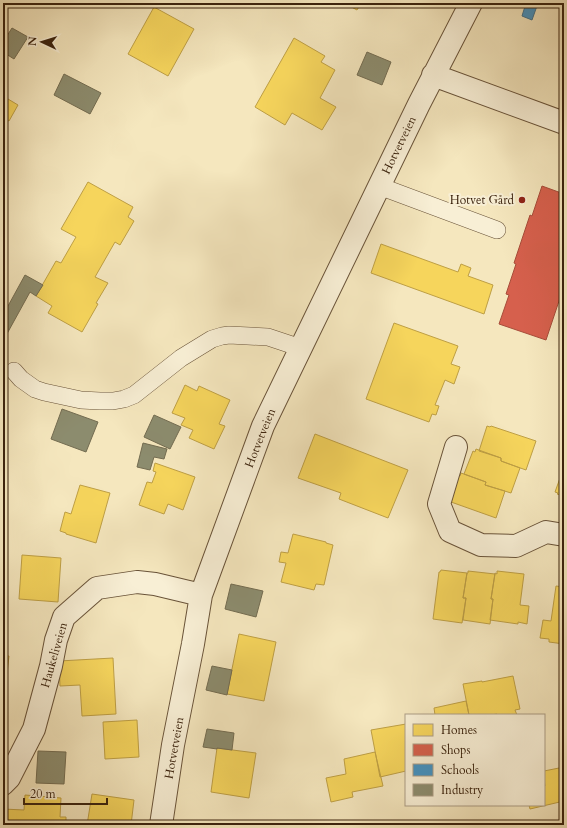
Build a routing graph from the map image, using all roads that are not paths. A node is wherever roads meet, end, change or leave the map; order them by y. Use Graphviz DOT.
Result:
graph roads {
  1 [pos="471,3"];
  2 [pos="433,75"];
  3 [pos="564,123"];
  4 [pos="379,186"];
  5 [pos="497,230"];
  6 [pos="301,348"];
  7 [pos="14,371"];
  8 [pos="456,447"];
  9 [pos="564,535"];
  10 [pos="201,595"];
  11 [pos="3,784"];
  12 [pos="161,825"];
  1 -- 2 [label="street, Hotvetveien"];
  2 -- 3 [label="street"];
  2 -- 4 [label="street, Hotvetveien"];
  4 -- 5 [label="lane"];
  4 -- 6 [label="street, Hotvetveien"];
  6 -- 7 [label="lane"];
  6 -- 10 [label="street, Hotvetveien"];
  8 -- 9 [label="street"];
  10 -- 11 [label="street, Haukeliveien"];
  10 -- 12 [label="street, Hotvetveien"];
}
